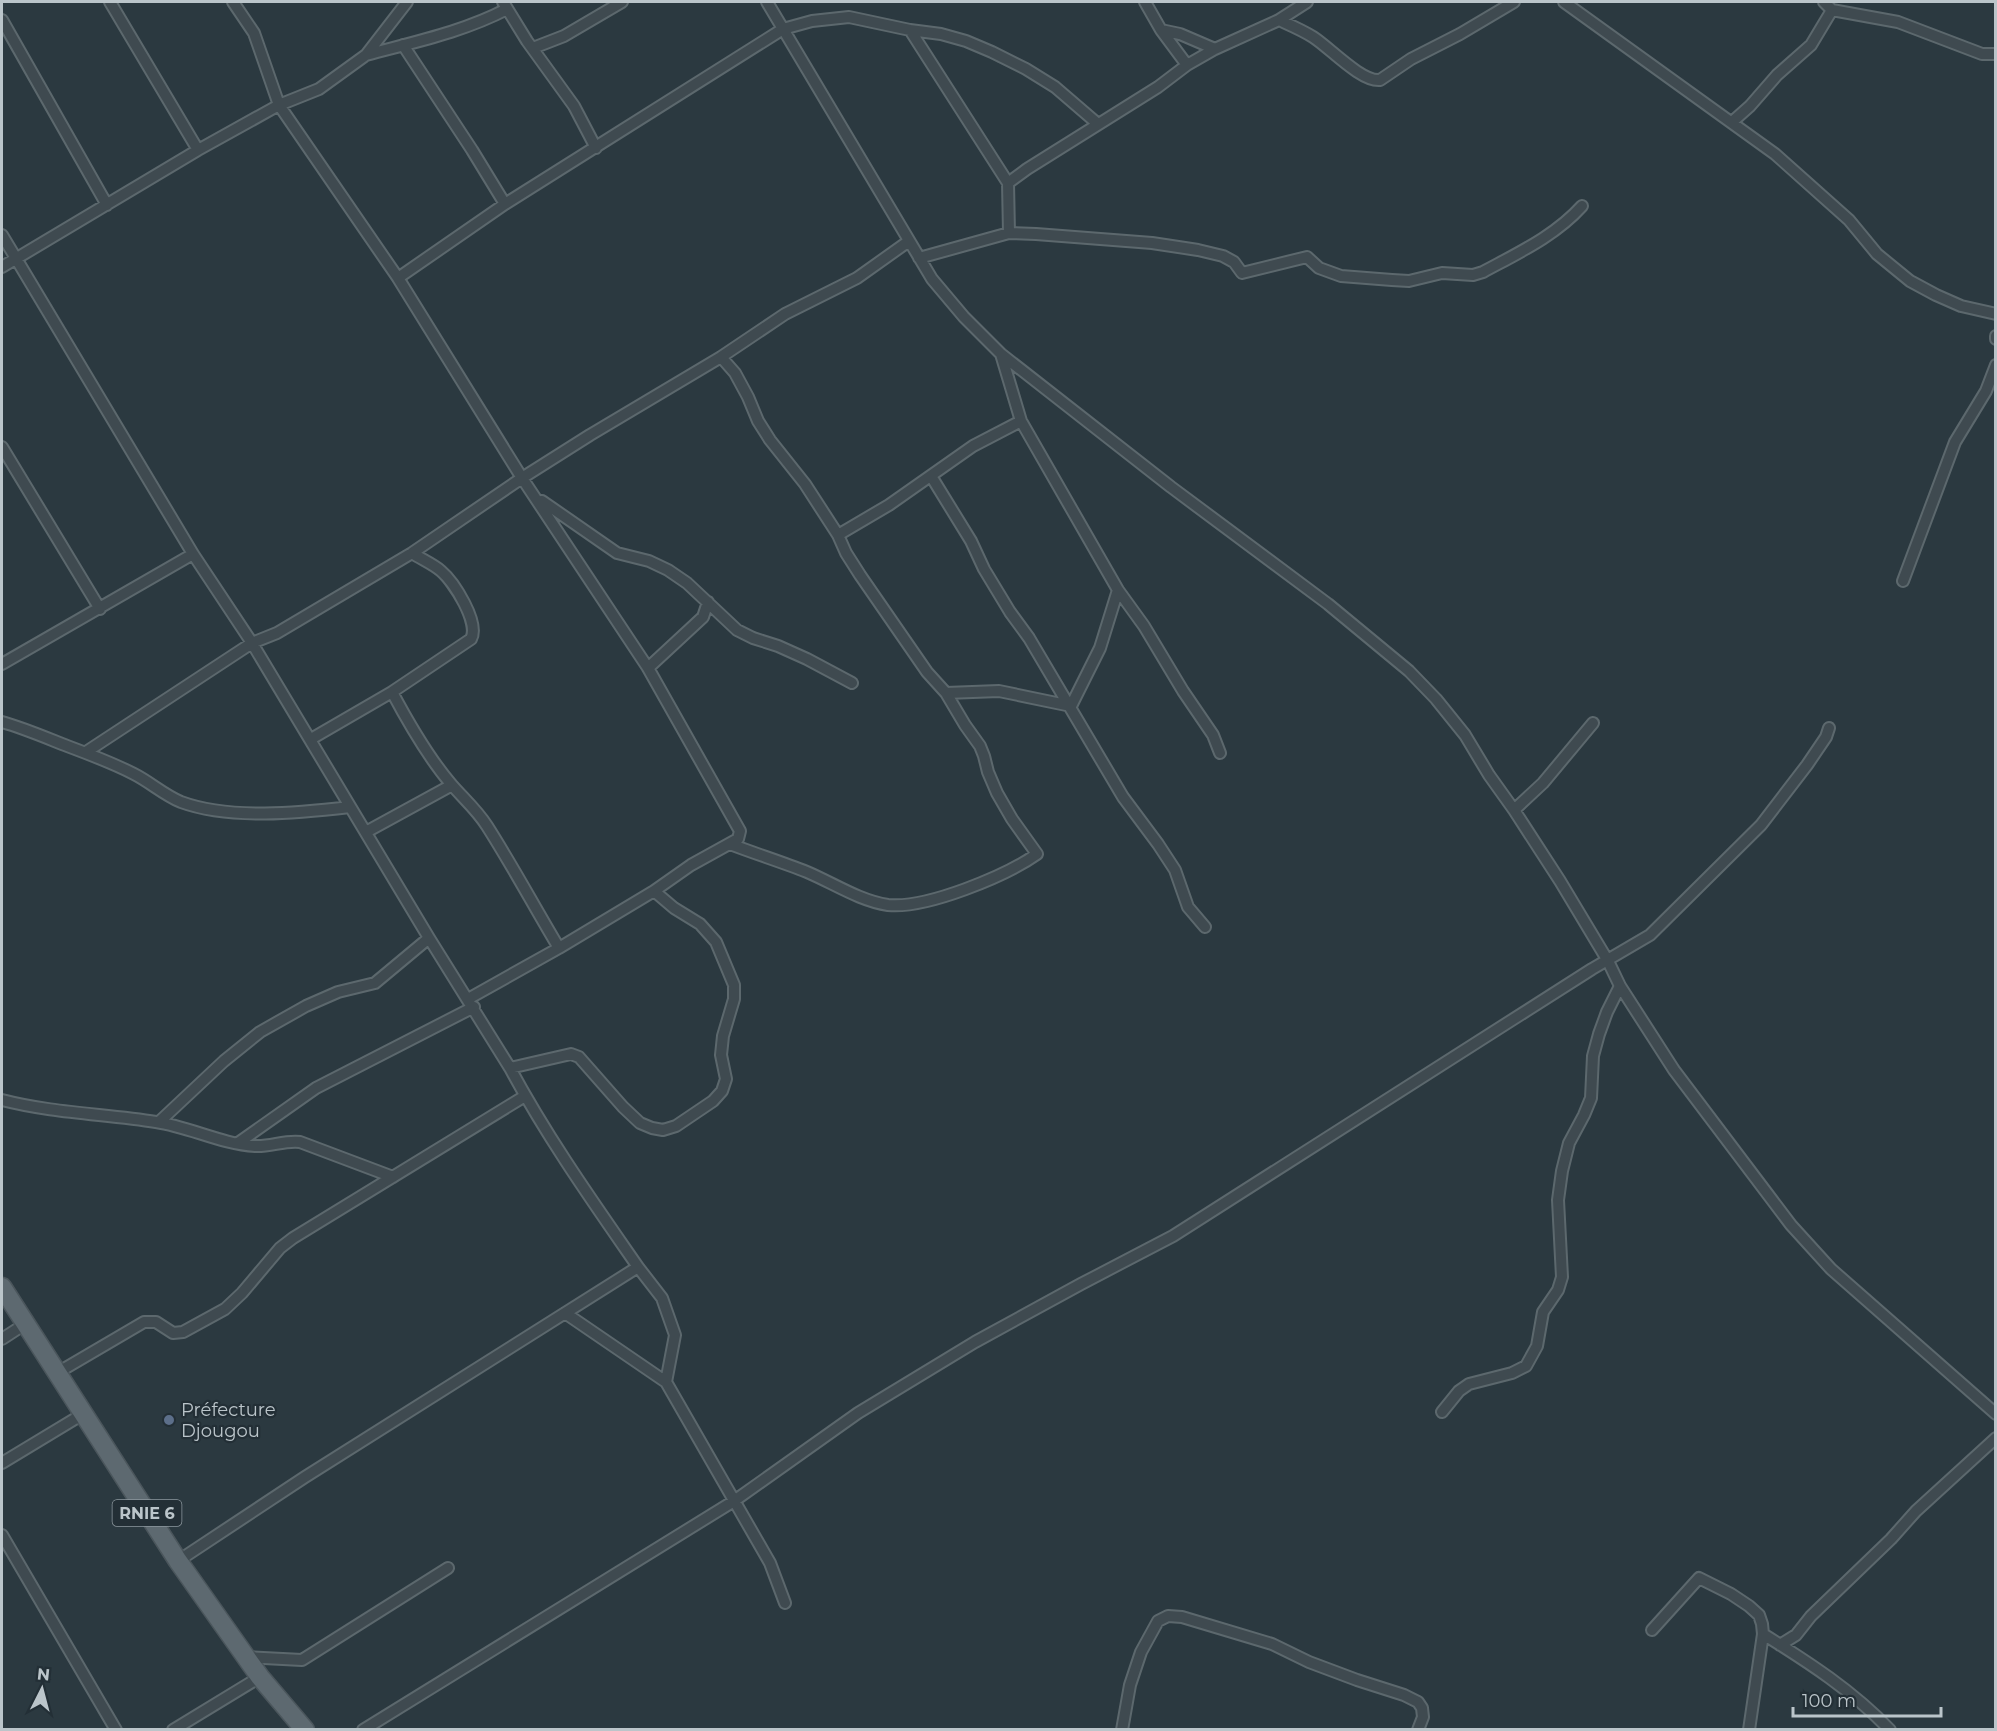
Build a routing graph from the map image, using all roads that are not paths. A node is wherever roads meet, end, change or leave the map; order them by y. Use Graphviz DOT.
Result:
graph roads {
  1 [pos="110,2"];
  2 [pos="233,2"];
  3 [pos="407,2"];
  4 [pos="622,2"];
  5 [pos="767,2"];
  6 [pos="1145,2"];
  7 [pos="1307,2"];
  8 [pos="1514,2"];
  9 [pos="1564,2"];
  10 [pos="1824,2"];
  11 [pos="505,5"];
  12 [pos="1832,10"];
  13 [pos="2,20"];
  14 [pos="1278,20"];
  15 [pos="783,29"];
  16 [pos="910,30"];
  17 [pos="1161,30"];
  18 [pos="403,45"];
  19 [pos="533,48"];
  20 [pos="1215,49"];
  21 [pos="1995,54"];
  22 [pos="366,55"];
  23 [pos="1187,65"];
  24 [pos="279,105"];
  25 [pos="1732,122"];
  26 [pos="1098,124"];
  27 [pos="596,148"];
  28 [pos="198,150"];
  29 [pos="1008,183"];
  30 [pos="505,204"];
  31 [pos="107,205"];
  32 [pos="1582,206"];
  33 [pos="1009,233"];
  34 [pos="2,235"];
  35 [pos="909,241"];
  36 [pos="16,258"];
  37 [pos="919,258"];
  38 [pos="2,267"];
  39 [pos="398,278"];
  40 [pos="1995,314"];
  41 [pos="1001,354"];
  42 [pos="721,357"];
  43 [pos="1995,365"];
  44 [pos="1021,421"];
  45 [pos="2,447"];
  46 [pos="932,476"];
  47 [pos="522,478"];
  48 [pos="535,496"];
  49 [pos="838,535"];
  50 [pos="412,553"];
  51 [pos="193,554"];
  52 [pos="1903,581"];
  53 [pos="1118,590"];
  54 [pos="708,602"];
  55 [pos="100,609"];
  56 [pos="252,643"];
  57 [pos="3,659"];
  58 [pos="648,668"];
  59 [pos="852,683"];
  60 [pos="392,692"];
  61 [pos="946,693"];
  62 [pos="1071,706"];
  63 [pos="2,722"];
  64 [pos="1593,723"];
  65 [pos="1828,728"];
  66 [pos="311,739"];
  67 [pos="86,752"];
  68 [pos="1220,753"];
  69 [pos="452,785"];
  70 [pos="350,807"];
  71 [pos="1514,810"];
  72 [pos="366,832"];
  73 [pos="730,843"];
  74 [pos="654,891"];
  75 [pos="1204,927"];
  76 [pos="429,938"];
  77 [pos="559,948"];
  78 [pos="1608,961"];
  79 [pos="1620,986"];
  80 [pos="471,1003"];
  81 [pos="510,1068"];
  82 [pos="525,1096"];
  83 [pos="2,1100"];
  84 [pos="159,1122"];
  85 [pos="238,1143"];
  86 [pos="393,1177"];
  87 [pos="638,1267"];
  88 [pos="2,1287"];
  89 [pos="565,1313"];
  90 [pos="25,1324"];
  91 [pos="2,1339"];
  92 [pos="57,1373"];
  93 [pos="666,1382"];
  94 [pos="1442,1412"];
  95 [pos="83,1414"];
  96 [pos="1995,1414"];
  97 [pos="1995,1438"];
  98 [pos="2,1463"];
  99 [pos="734,1501"];
  100 [pos="2,1534"];
  101 [pos="178,1561"];
  102 [pos="448,1568"];
  103 [pos="785,1603"];
  104 [pos="1652,1630"];
  105 [pos="1763,1634"];
  106 [pos="1780,1645"];
  107 [pos="245,1656"];
  108 [pos="260,1677"];
  109 [pos="116,1730"];
  110 [pos="173,1730"];
  111 [pos="305,1730"];
  112 [pos="363,1730"];
  113 [pos="1122,1730"];
  114 [pos="1418,1730"];
  115 [pos="1749,1730"];
  116 [pos="1890,1730"];
  1 -- 28 [label="street"];
  2 -- 24 [label="street"];
  3 -- 22 [label="street"];
  4 -- 19 [label="street"];
  5 -- 15 [label="street"];
  6 -- 17 [label="street"];
  7 -- 14 [label="street"];
  8 -- 14 [label="street"];
  9 -- 25 [label="street"];
  10 -- 12 [label="street"];
  11 -- 18 [label="street"];
  11 -- 19 [label="street"];
  12 -- 21 [label="street"];
  12 -- 25 [label="street"];
  13 -- 31 [label="street"];
  14 -- 20 [label="street"];
  15 -- 16 [label="street"];
  15 -- 27 [label="street"];
  15 -- 35 [label="street"];
  16 -- 26 [label="street"];
  16 -- 29 [label="street"];
  17 -- 20 [label="street"];
  17 -- 23 [label="street"];
  18 -- 22 [label="street"];
  18 -- 30 [label="street"];
  19 -- 27 [label="street"];
  20 -- 23 [label="street"];
  22 -- 24 [label="street"];
  23 -- 26 [label="street"];
  24 -- 28 [label="street"];
  24 -- 39 [label="street"];
  25 -- 40 [label="street"];
  26 -- 29 [label="street"];
  27 -- 30 [label="street"];
  28 -- 31 [label="street"];
  29 -- 33 [label="street"];
  30 -- 39 [label="street"];
  31 -- 36 [label="street"];
  32 -- 33 [label="street"];
  33 -- 37 [label="street"];
  34 -- 36 [label="street"];
  35 -- 37 [label="street"];
  35 -- 42 [label="street"];
  36 -- 38 [label="street"];
  36 -- 51 [label="street"];
  37 -- 41 [label="street"];
  39 -- 47 [label="street"];
  41 -- 44 [label="street"];
  41 -- 71 [label="street"];
  42 -- 47 [label="street"];
  42 -- 49 [label="street"];
  43 -- 52 [label="street"];
  44 -- 46 [label="street"];
  44 -- 53 [label="street"];
  45 -- 55 [label="street"];
  46 -- 49 [label="street"];
  46 -- 62 [label="street"];
  47 -- 48 [label="street"];
  47 -- 50 [label="street"];
  48 -- 54 [label="street"];
  48 -- 58 [label="street"];
  49 -- 61 [label="street"];
  50 -- 56 [label="street"];
  50 -- 60 [label="street"];
  51 -- 55 [label="street"];
  51 -- 56 [label="street"];
  53 -- 62 [label="street"];
  53 -- 68 [label="street"];
  54 -- 58 [label="street"];
  54 -- 59 [label="street"];
  55 -- 57 [label="street"];
  56 -- 66 [label="street"];
  56 -- 67 [label="street"];
  58 -- 73 [label="street"];
  60 -- 66 [label="street"];
  60 -- 69 [label="street"];
  61 -- 62 [label="street"];
  61 -- 73 [label="street"];
  62 -- 75 [label="street"];
  63 -- 67 [label="street"];
  64 -- 71 [label="street"];
  65 -- 78 [label="street"];
  66 -- 70 [label="street"];
  67 -- 70 [label="street"];
  69 -- 72 [label="street"];
  69 -- 77 [label="street"];
  70 -- 72 [label="street"];
  71 -- 78 [label="street"];
  72 -- 76 [label="street"];
  73 -- 74 [label="street"];
  74 -- 77 [label="street"];
  74 -- 81 [label="street"];
  76 -- 80 [label="street"];
  76 -- 84 [label="street"];
  77 -- 80 [label="street"];
  78 -- 79 [label="street"];
  78 -- 99 [label="street"];
  79 -- 94 [label="street"];
  79 -- 96 [label="street"];
  80 -- 81 [label="street"];
  80 -- 85 [label="street"];
  81 -- 82 [label="street"];
  82 -- 86 [label="street"];
  82 -- 87 [label="street"];
  83 -- 84 [label="street"];
  84 -- 85 [label="street"];
  85 -- 86 [label="street"];
  86 -- 92 [label="street"];
  87 -- 89 [label="street"];
  87 -- 93 [label="street"];
  88 -- 90 [label="main road, RNIE 6"];
  89 -- 93 [label="street"];
  89 -- 101 [label="street"];
  90 -- 91 [label="street"];
  90 -- 92 [label="main road, RNIE 6"];
  92 -- 95 [label="main road, RNIE 6"];
  93 -- 99 [label="street"];
  95 -- 98 [label="street"];
  95 -- 101 [label="main road, RNIE 6"];
  97 -- 106 [label="street"];
  99 -- 103 [label="street"];
  99 -- 112 [label="street"];
  100 -- 109 [label="street"];
  101 -- 107 [label="main road, RNIE 6"];
  102 -- 107 [label="street"];
  104 -- 105 [label="street"];
  105 -- 106 [label="street"];
  105 -- 115 [label="street"];
  106 -- 116 [label="street"];
  107 -- 108 [label="main road, RNIE 6"];
  108 -- 110 [label="street"];
  108 -- 111 [label="main road, RNIE 6"];
  113 -- 114 [label="street"];
}
